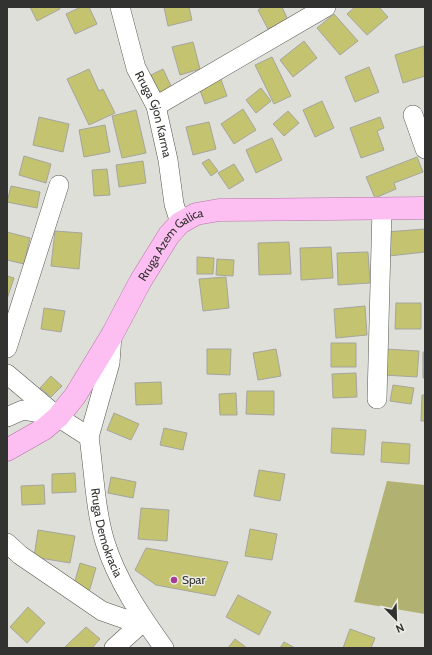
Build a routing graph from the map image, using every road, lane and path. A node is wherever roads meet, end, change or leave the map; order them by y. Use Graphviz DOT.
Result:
graph roads {
  1 [pos="120,7"];
  2 [pos="326,7"];
  3 [pos="156,106"];
  4 [pos="413,115"];
  5 [pos="425,149"];
  6 [pos="59,185"];
  7 [pos="382,208"];
  8 [pos="425,208"];
  9 [pos="180,223"];
  10 [pos="112,335"];
  11 [pos="7,348"];
  12 [pos="7,374"];
  13 [pos="377,399"];
  14 [pos="7,417"];
  15 [pos="58,417"];
  16 [pos="90,437"];
  17 [pos="7,450"];
  18 [pos="7,544"];
  19 [pos="144,621"];
  20 [pos="114,648"];
  21 [pos="164,648"];
  1 -- 3 [label="street, Rruga Gjon Karma"];
  2 -- 3 [label="street"];
  3 -- 9 [label="street, Rruga Gjon Karma"];
  4 -- 5 [label="street"];
  6 -- 11 [label="street"];
  7 -- 8 [label="main road, Rruga Azem Galica"];
  7 -- 9 [label="main road, Rruga Azem Galica"];
  7 -- 13 [label="street"];
  9 -- 10 [label="main road, Rruga Azem Galica"];
  10 -- 15 [label="main road, Rruga Azem Galica"];
  10 -- 16 [label="street, Rruga Demokracia"];
  12 -- 15 [label="street"];
  14 -- 15 [label="street"];
  15 -- 16 [label="street"];
  15 -- 17 [label="main road, Rruga Azem Galica"];
  16 -- 19 [label="street, Rruga Demokracia"];
  18 -- 19 [label="street"];
  19 -- 20 [label="street"];
  19 -- 21 [label="street, Rruga Demokracia"];
}
